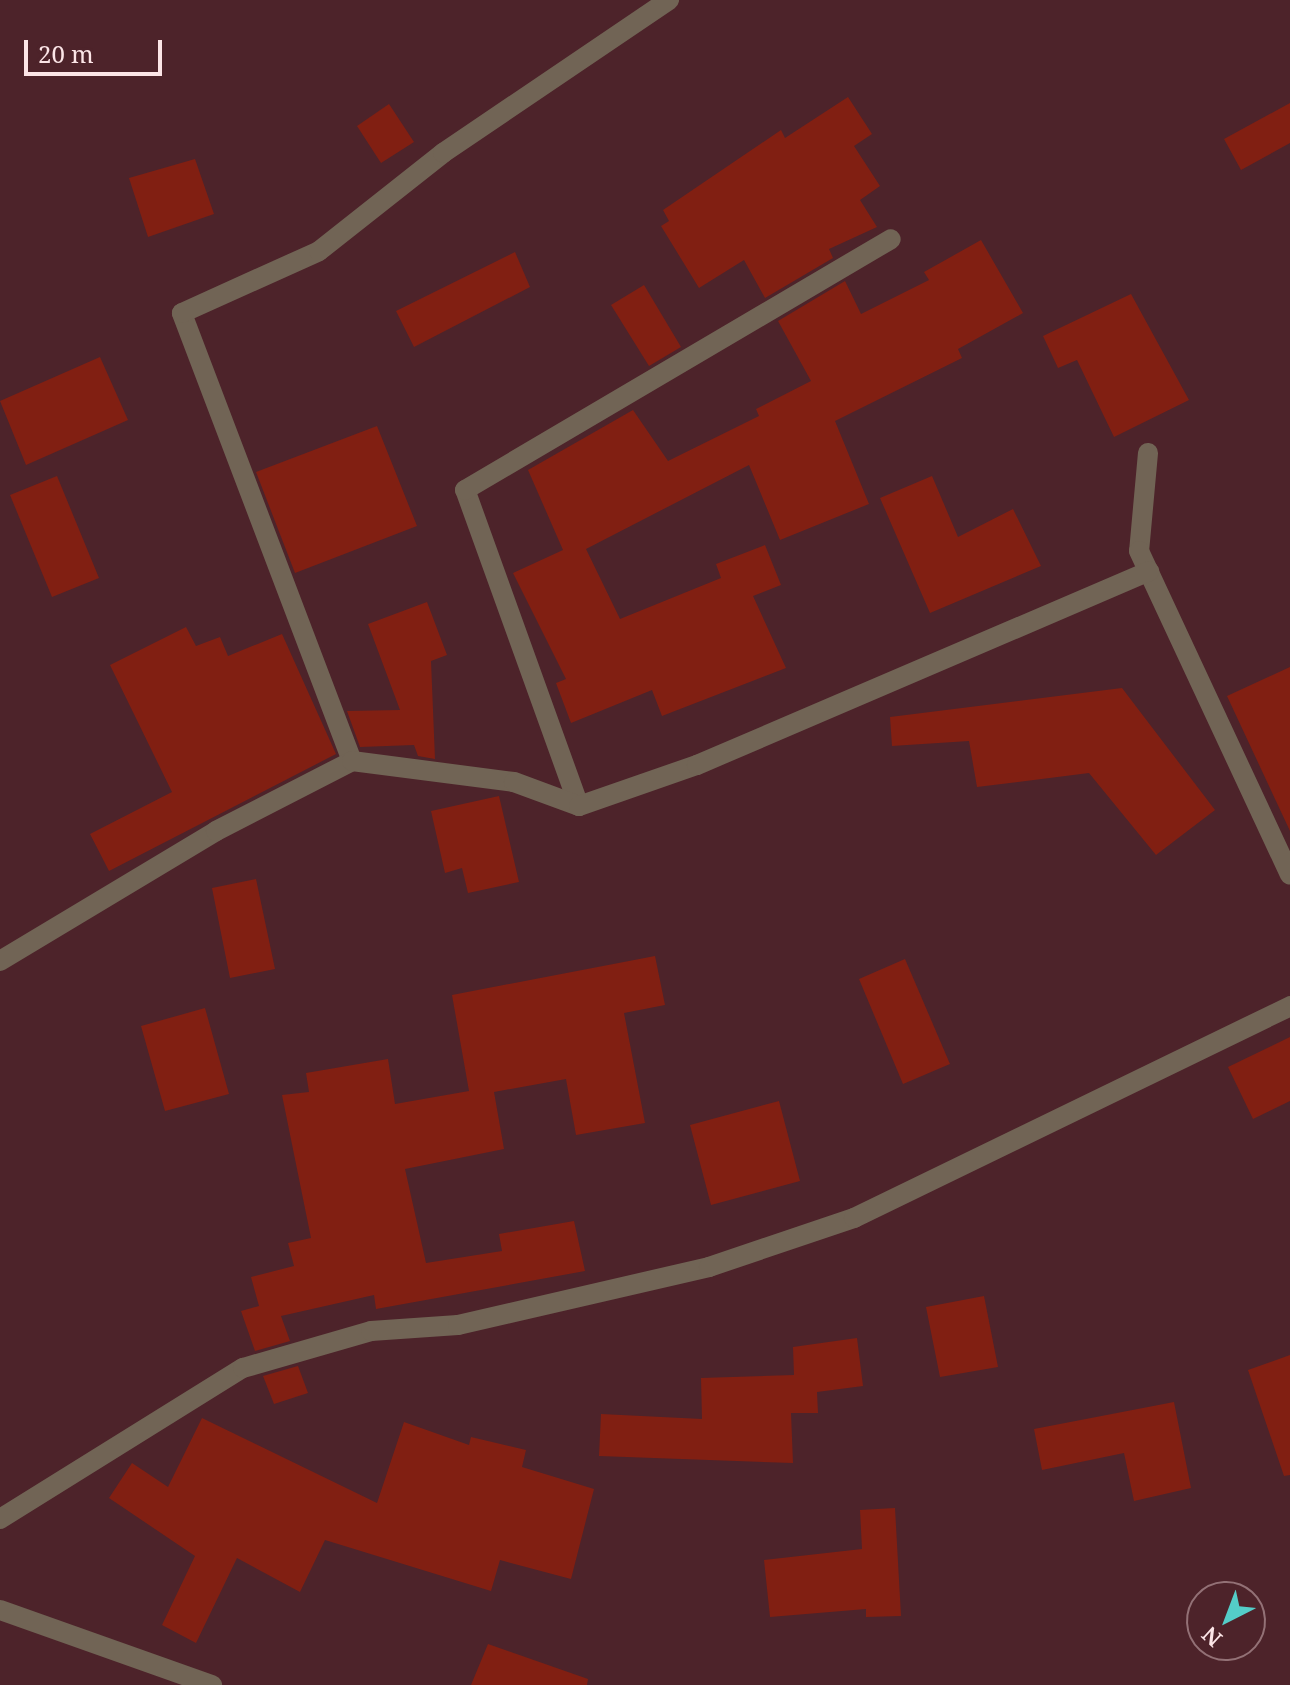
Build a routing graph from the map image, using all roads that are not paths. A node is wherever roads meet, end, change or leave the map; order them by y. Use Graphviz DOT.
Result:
graph roads {
  1 [pos="669,0"];
  2 [pos="891,239"];
  3 [pos="1148,453"];
  4 [pos="1149,571"];
  5 [pos="352,761"];
  6 [pos="579,806"];
  7 [pos="1290,875"];
  8 [pos="0,961"];
  9 [pos="1290,1006"];
  10 [pos="0,1519"];
  11 [pos="0,1610"];
  12 [pos="212,1685"];
  1 -- 5 [label="street"];
  2 -- 6 [label="street"];
  3 -- 4 [label="street"];
  4 -- 6 [label="street"];
  4 -- 7 [label="street"];
  5 -- 6 [label="street"];
  5 -- 8 [label="street"];
  9 -- 10 [label="street"];
  11 -- 12 [label="street"];
}
